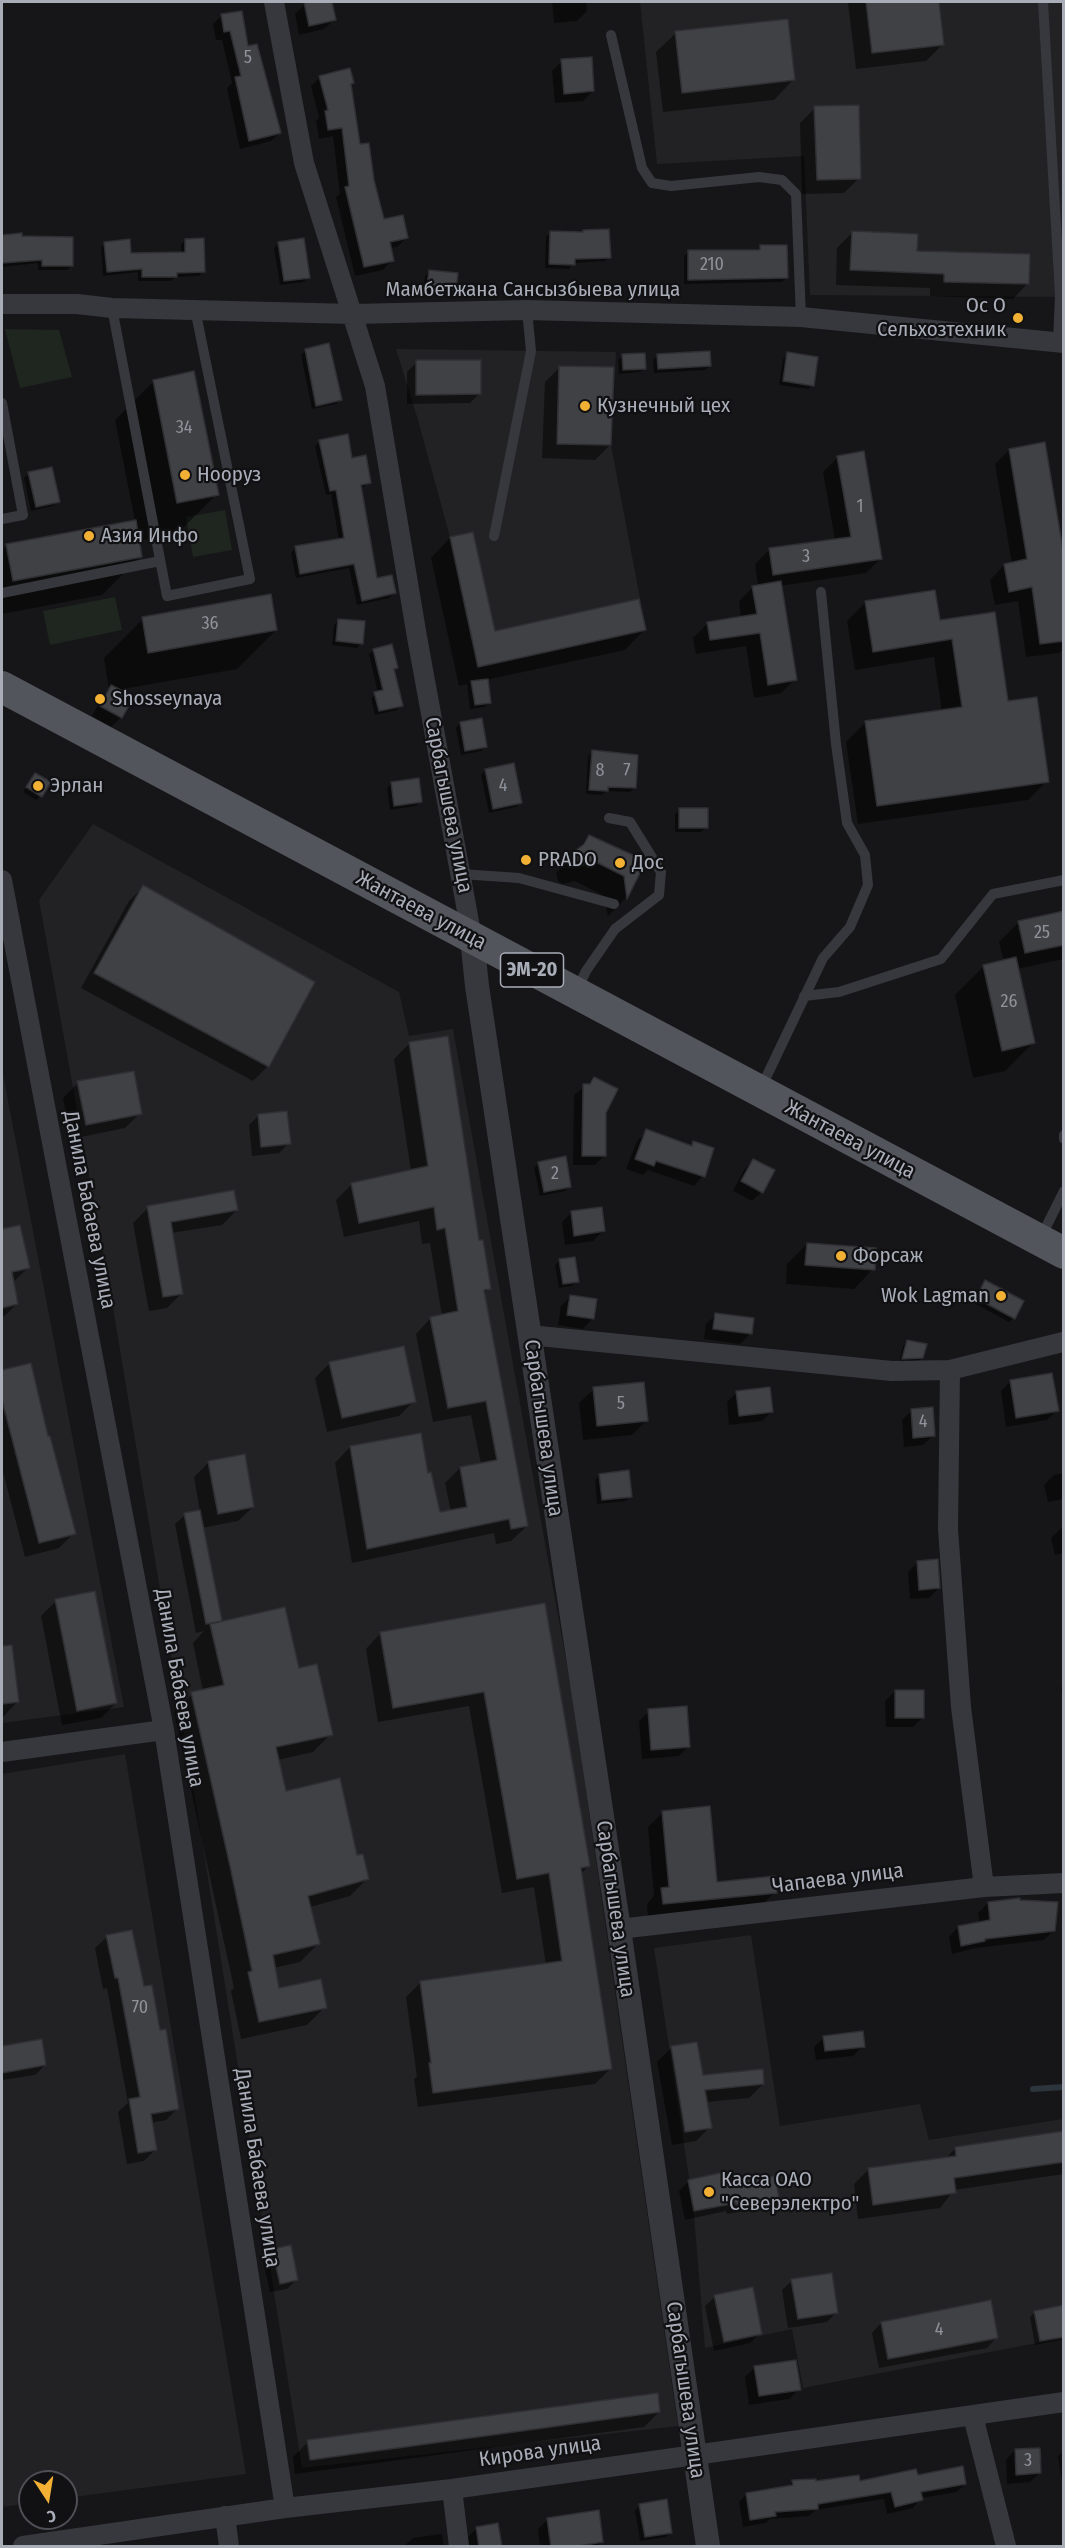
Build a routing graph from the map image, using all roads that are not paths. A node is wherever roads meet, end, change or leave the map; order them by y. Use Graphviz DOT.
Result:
graph roads {
  1 [pos="274,2"];
  2 [pos="1043,2"];
  3 [pos="611,35"];
  4 [pos="2,304"];
  5 [pos="112,308"];
  6 [pos="195,309"];
  7 [pos="527,310"];
  8 [pos="352,314"];
  9 [pos="801,317"];
  10 [pos="1061,343"];
  11 [pos="2,403"];
  12 [pos="2,519"];
  13 [pos="494,536"];
  14 [pos="160,561"];
  15 [pos="820,592"];
  16 [pos="2,593"];
  17 [pos="2,687"];
  18 [pos="609,818"];
  19 [pos="461,874"];
  20 [pos="2,880"];
  21 [pos="1064,880"];
  22 [pos="614,904"];
  23 [pos="472,938"];
  24 [pos="576,993"];
  25 [pos="804,996"];
  26 [pos="759,1091"];
  27 [pos="1064,1191"];
  28 [pos="1051,1247"];
  29 [pos="529,1335"];
  30 [pos="1063,1343"];
  31 [pos="950,1370"];
  32 [pos="164,1730"];
  33 [pos="2,1752"];
  34 [pos="1064,1883"];
  35 [pos="984,1887"];
  36 [pos="619,1929"];
  37 [pos="1064,2402"];
  38 [pos="974,2416"];
  39 [pos="695,2455"];
  40 [pos="452,2489"];
  41 [pos="285,2508"];
  42 [pos="225,2516"];
  43 [pos="23,2547"];
  44 [pos="229,2547"];
  45 [pos="459,2547"];
  46 [pos="708,2547"];
  47 [pos="1006,2547"];
  1 -- 8 [label="street, Сарбагышева улица"];
  2 -- 10 [label="lane"];
  3 -- 9 [label="lane"];
  4 -- 5 [label="street, Мамбетжана Сансызбыева улица"];
  5 -- 6 [label="street, Мамбетжана Сансызбыева улица"];
  5 -- 14 [label="lane"];
  6 -- 8 [label="street, Мамбетжана Сансызбыева улица"];
  6 -- 14 [label="lane"];
  7 -- 8 [label="street, Мамбетжана Сансызбыева улица"];
  7 -- 9 [label="street, Мамбетжана Сансызбыева улица"];
  7 -- 13 [label="lane"];
  8 -- 19 [label="street, Сарбагышева улица"];
  9 -- 10 [label="street, Мамбетжана Сансызбыева улица"];
  11 -- 12 [label="lane"];
  14 -- 16 [label="lane"];
  15 -- 25 [label="lane"];
  17 -- 23 [label="main road, Жантаева улица / ЭМ-20"];
  18 -- 24 [label="lane"];
  19 -- 22 [label="lane"];
  19 -- 23 [label="street, Сарбагышева улица"];
  20 -- 32 [label="street, Данила Бабаева улица"];
  21 -- 25 [label="lane"];
  23 -- 24 [label="main road, Жантаева улица / ЭМ-20"];
  23 -- 29 [label="street, Сарбагышева улица"];
  24 -- 26 [label="main road, Жантаева улица / ЭМ-20"];
  25 -- 26 [label="lane"];
  26 -- 28 [label="main road, Жантаева улица / ЭМ-20"];
  27 -- 28 [label="lane"];
  29 -- 31 [label="street"];
  29 -- 36 [label="street, Сарбагышева улица"];
  30 -- 31 [label="street"];
  31 -- 35 [label="street"];
  32 -- 33 [label="street"];
  32 -- 41 [label="street, Данила Бабаева улица"];
  34 -- 35 [label="street, Чапаева улица"];
  35 -- 36 [label="street, Чапаева улица"];
  36 -- 39 [label="street, Сарбагышева улица"];
  37 -- 38 [label="street, Кирова улица"];
  38 -- 39 [label="street, Кирова улица"];
  38 -- 47 [label="street"];
  39 -- 40 [label="street, Кирова улица"];
  39 -- 46 [label="street, Сарбагышева улица"];
  40 -- 41 [label="street, Кирова улица"];
  40 -- 45 [label="street"];
  41 -- 42 [label="street, Кирова улица"];
  42 -- 43 [label="street, Кирова улица"];
  42 -- 44 [label="street"];
}
